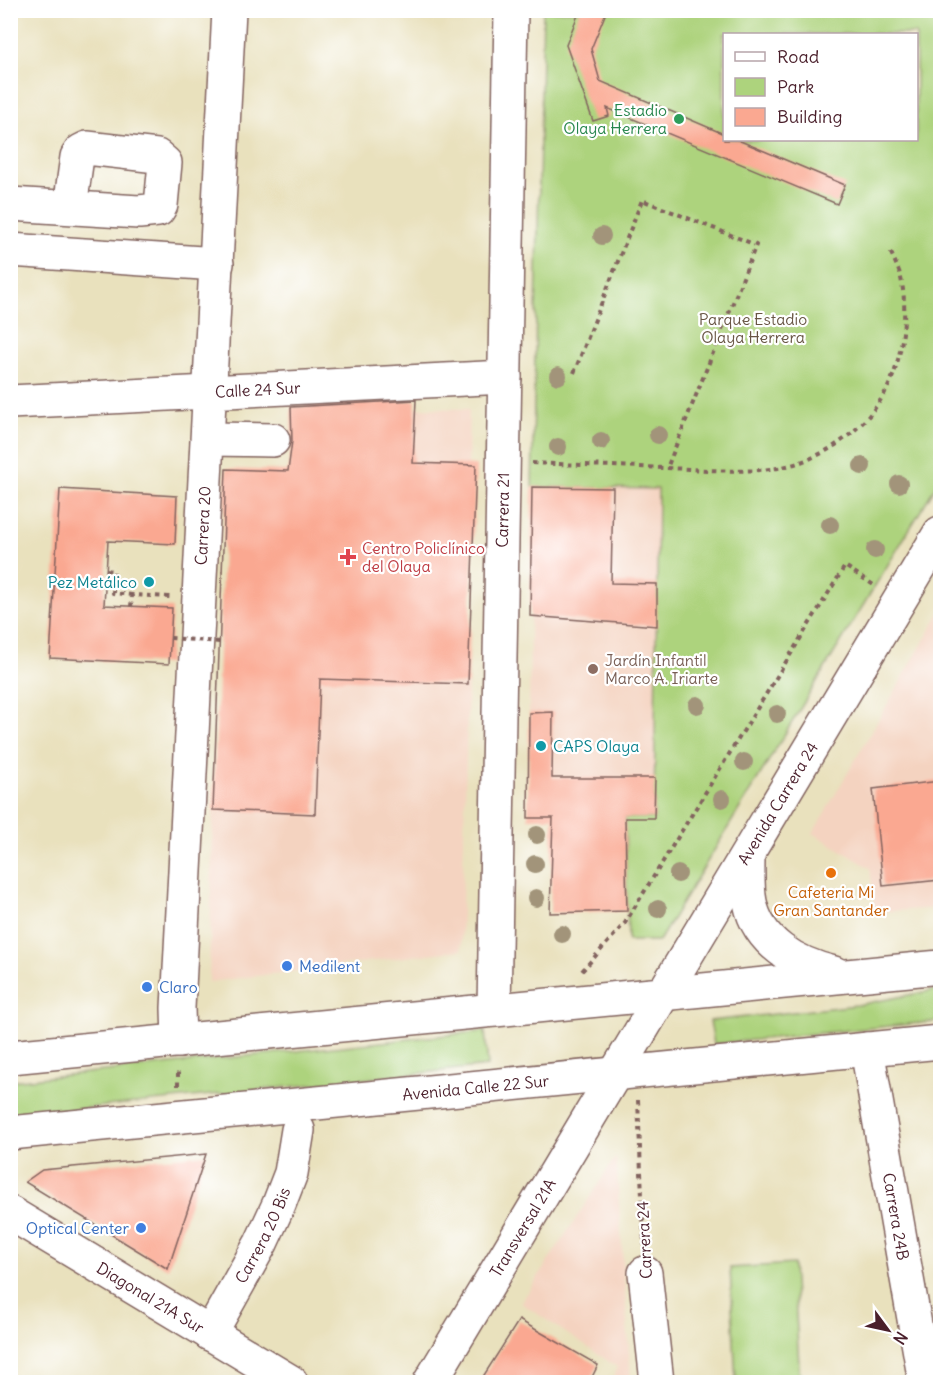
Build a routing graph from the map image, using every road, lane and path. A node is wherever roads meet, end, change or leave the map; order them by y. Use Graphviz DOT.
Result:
graph roads {
  1 [pos="229,10"];
  2 [pos="511,10"];
  3 [pos="10,204"];
  4 [pos="70,207"];
  5 [pos="139,212"];
  6 [pos="889,249"];
  7 [pos="10,250"];
  8 [pos="138,258"];
  9 [pos="217,264"];
  10 [pos="574,373"];
  11 [pos="505,377"];
  12 [pos="210,392"];
  13 [pos="10,402"];
  14 [pos="208,439"];
  15 [pos="273,440"];
  16 [pos="503,463"];
  17 [pos="667,468"];
  18 [pos="940,533"];
  19 [pos="106,570"];
  20 [pos="876,587"];
  21 [pos="132,595"];
  22 [pos="199,598"];
  23 [pos="131,607"];
  24 [pos="170,638"];
  25 [pos="219,642"];
  26 [pos="748,855"];
  27 [pos="940,967"];
  28 [pos="845,975"];
  29 [pos="576,977"];
  30 [pos="666,993"];
  31 [pos="494,1010"];
  32 [pos="179,1041"];
  33 [pos="940,1042"];
  34 [pos="867,1049"];
  35 [pos="10,1057"];
  36 [pos="628,1086"];
  37 [pos="177,1117"];
  38 [pos="298,1130"];
  39 [pos="10,1133"];
  40 [pos="10,1213"];
  41 [pos="645,1273"];
  42 [pos="210,1334"];
  43 [pos="291,1383"];
  44 [pos="430,1383"];
  45 [pos="657,1383"];
  46 [pos="925,1383"];
  1 -- 9 [label="main road, Carrera 20"];
  2 -- 11 [label="main road, Carrera 21"];
  3 -- 4 [label="main road"];
  4 -- 5 [label="main road"];
  4 -- 5 [label="main road"];
  5 -- 8 [label="main road"];
  6 -- 17 [label="path"];
  7 -- 8 [label="main road"];
  8 -- 9 [label="main road"];
  9 -- 12 [label="main road, Carrera 20"];
  10 -- 17 [label="path"];
  11 -- 12 [label="main road, Calle 24 Sur"];
  11 -- 16 [label="main road, Carrera 21"];
  12 -- 13 [label="main road, Calle 24 Sur"];
  12 -- 14 [label="main road, Carrera 20"];
  14 -- 15 [label="main road"];
  14 -- 22 [label="main road, Carrera 20"];
  16 -- 17 [label="path"];
  16 -- 31 [label="main road, Carrera 21"];
  18 -- 26 [label="main road, Avenida Carrera 24"];
  19 -- 21 [label="path"];
  20 -- 29 [label="path"];
  21 -- 22 [label="path"];
  21 -- 23 [label="path"];
  22 -- 32 [label="main road, Carrera 20"];
  24 -- 25 [label="path, bridge"];
  26 -- 28 [label="main road"];
  26 -- 30 [label="main road, Avenida Carrera 24"];
  27 -- 28 [label="main road"];
  28 -- 30 [label="main road"];
  30 -- 31 [label="main road"];
  30 -- 36 [label="main road, Avenida Carrera 24"];
  31 -- 32 [label="main road"];
  32 -- 35 [label="main road"];
  32 -- 37 [label="path"];
  33 -- 34 [label="main road, Avenida Calle 22 Sur"];
  34 -- 36 [label="main road, Avenida Calle 22 Sur"];
  34 -- 46 [label="main road, Carrera 24B"];
  36 -- 37 [label="main road, Avenida Calle 22 Sur"];
  36 -- 41 [label="path, Carrera 24"];
  36 -- 44 [label="main road, Transversal 21A"];
  37 -- 39 [label="main road, Avenida Calle 22 Sur"];
  38 -- 42 [label="main road, Carrera 20 Bis"];
  40 -- 42 [label="main road, Diagonal 21A Sur"];
  41 -- 45 [label="main road, Carrera 24"];
  42 -- 43 [label="main road, Diagonal 21A Sur"];
}
